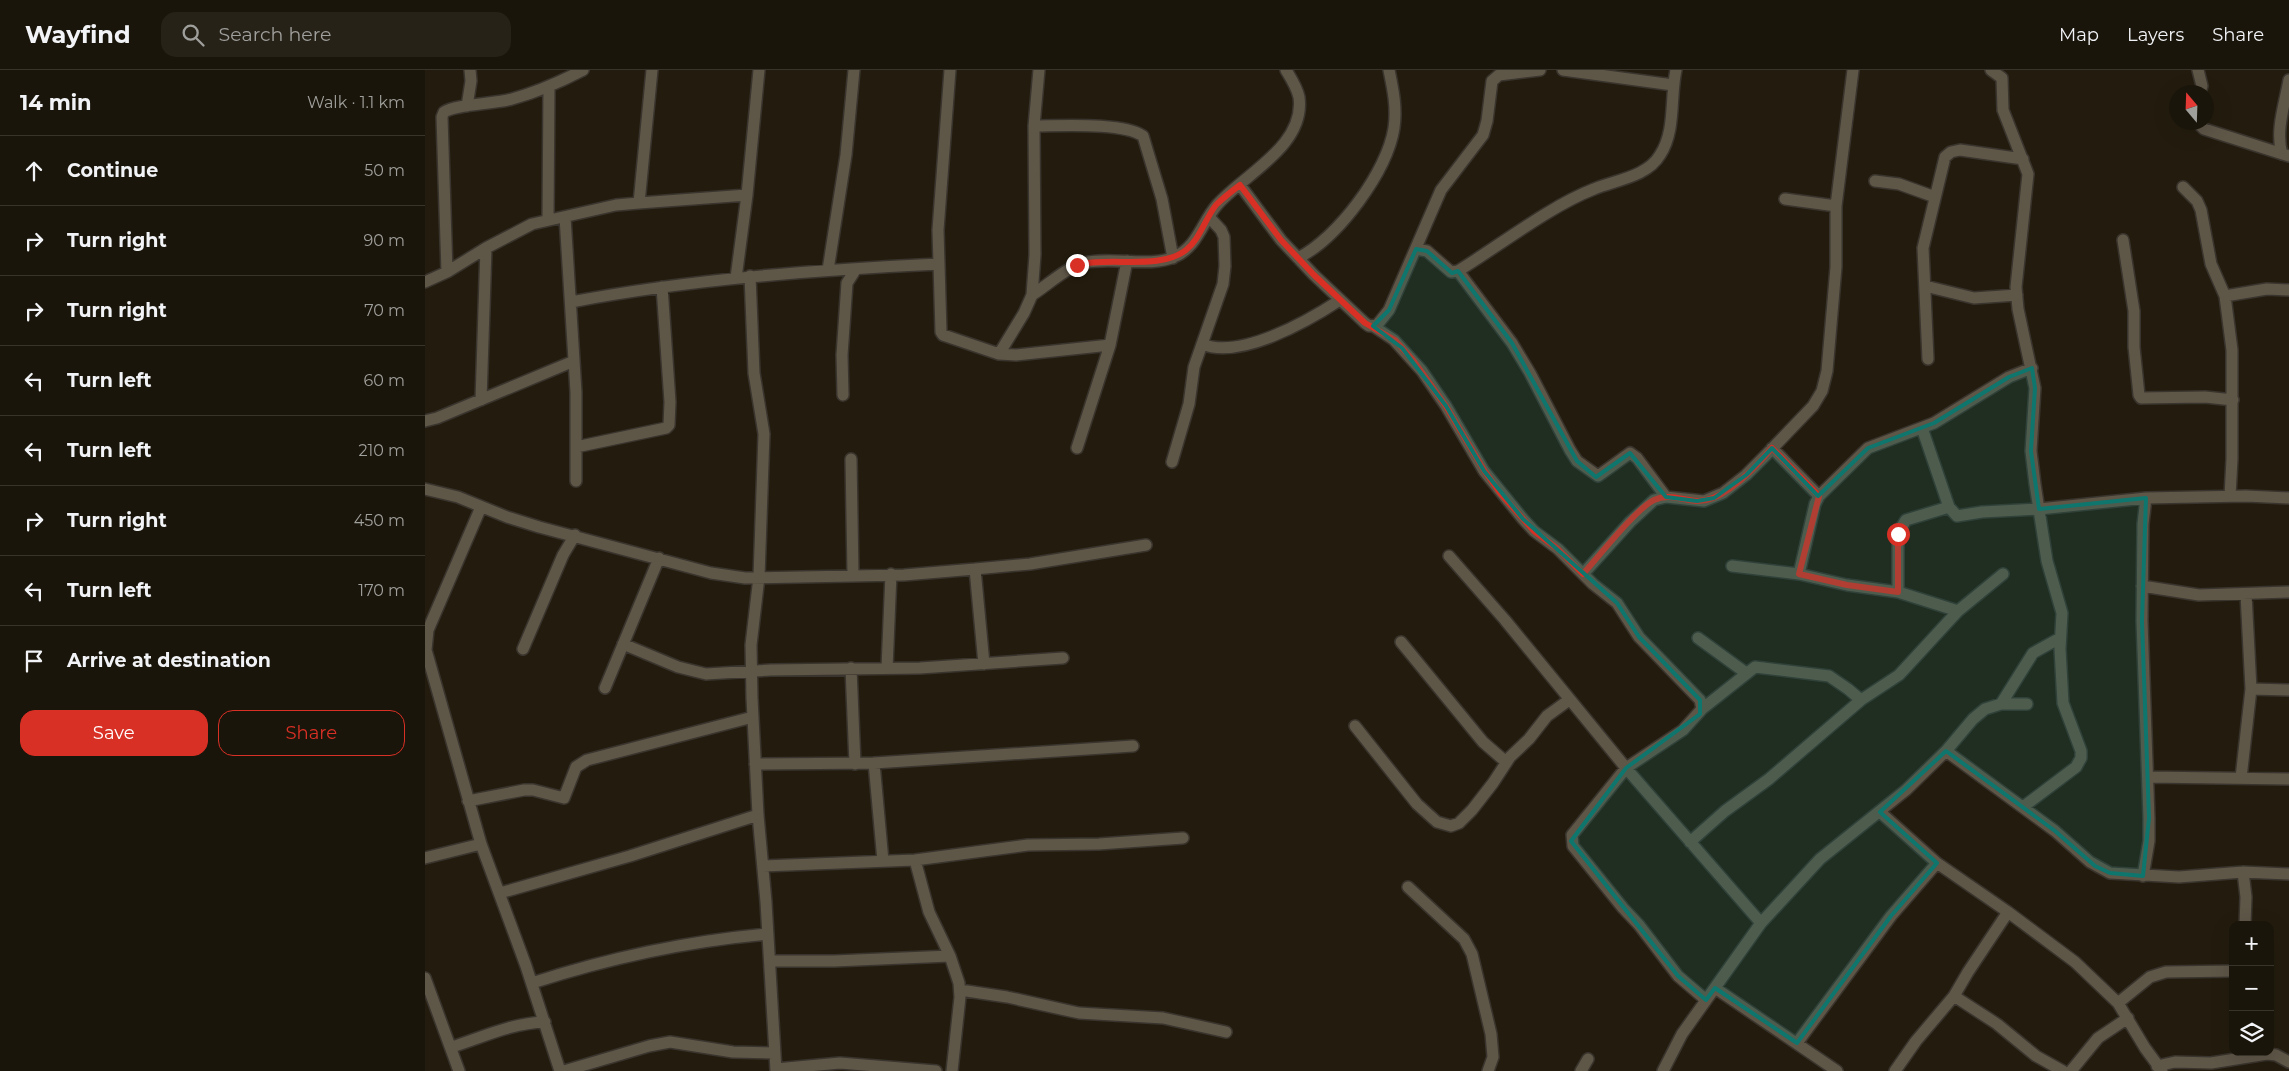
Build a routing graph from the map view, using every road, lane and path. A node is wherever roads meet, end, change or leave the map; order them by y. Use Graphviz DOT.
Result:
graph roads {
  1 [pos="470,70"];
  2 [pos="583,70"];
  3 [pos="652,70"];
  4 [pos="759,70"];
  5 [pos="854,70"];
  6 [pos="950,70"];
  7 [pos="1039,70"];
  8 [pos="1286,70"];
  9 [pos="1389,70"];
  10 [pos="1540,70"];
  11 [pos="1563,70"];
  12 [pos="1676,70"];
  13 [pos="1853,70"];
  14 [pos="1991,70"];
  15 [pos="2198,70"];
  16 [pos="1493,74"];
  17 [pos="2289,80"];
  18 [pos="1673,85"];
  19 [pos="2202,85"];
  20 [pos="549,86"];
  21 [pos="467,106"];
  22 [pos="1034,126"];
  23 [pos="2207,130"];
  24 [pos="2286,155"];
  25 [pos="2023,160"];
  26 [pos="1875,181"];
  27 [pos="1240,185"];
  28 [pos="2183,188"];
  29 [pos="747,195"];
  30 [pos="1935,197"];
  31 [pos="1785,199"];
  32 [pos="639,203"];
  33 [pos="1836,206"];
  34 [pos="1209,216"];
  35 [pos="565,217"];
  36 [pos="548,220"];
  37 [pos="2123,240"];
  38 [pos="486,248"];
  39 [pos="1416,249"];
  40 [pos="1173,258"];
  41 [pos="1298,258"];
  42 [pos="1127,261"];
  43 [pos="939,264"];
  44 [pos="856,268"];
  45 [pos="841,269"];
  46 [pos="828,270"];
  47 [pos="447,272"];
  48 [pos="1458,272"];
  49 [pos="750,276"];
  50 [pos="736,278"];
  51 [pos="425,282"];
  52 [pos="847,283"];
  53 [pos="1925,286"];
  54 [pos="662,287"];
  55 [pos="2289,290"];
  56 [pos="1032,295"];
  57 [pos="2017,295"];
  58 [pos="2225,296"];
  59 [pos="1340,300"];
  60 [pos="571,302"];
  61 [pos="1373,326"];
  62 [pos="1202,344"];
  63 [pos="1110,345"];
  64 [pos="999,354"];
  65 [pos="1928,359"];
  66 [pos="574,361"];
  67 [pos="2032,368"];
  68 [pos="843,395"];
  69 [pos="481,400"];
  70 [pos="2233,400"];
  71 [pos="425,421"];
  72 [pos="1922,428"];
  73 [pos="576,446"];
  74 [pos="1077,448"];
  75 [pos="1772,448"];
  76 [pos="851,459"];
  77 [pos="1172,462"];
  78 [pos="577,481"];
  79 [pos="425,490"];
  80 [pos="1666,496"];
  81 [pos="1819,496"];
  82 [pos="2230,496"];
  83 [pos="2146,498"];
  84 [pos="2289,498"];
  85 [pos="481,507"];
  86 [pos="1949,507"];
  87 [pos="2039,509"];
  88 [pos="575,536"];
  89 [pos="1146,545"];
  90 [pos="1449,556"];
  91 [pos="659,558"];
  92 [pos="1732,566"];
  93 [pos="975,570"];
  94 [pos="853,574"];
  95 [pos="891,574"];
  96 [pos="1583,574"];
  97 [pos="1799,574"];
  98 [pos="2003,574"];
  99 [pos="759,577"];
  100 [pos="2142,586"];
  101 [pos="1898,592"];
  102 [pos="2289,592"];
  103 [pos="2247,594"];
  104 [pos="1957,610"];
  105 [pos="1698,638"];
  106 [pos="2060,638"];
  107 [pos="1401,642"];
  108 [pos="623,644"];
  109 [pos="523,649"];
  110 [pos="1063,658"];
  111 [pos="984,664"];
  112 [pos="851,668"];
  113 [pos="887,668"];
  114 [pos="751,672"];
  115 [pos="1746,673"];
  116 [pos="605,688"];
  117 [pos="2251,689"];
  118 [pos="2289,690"];
  119 [pos="1569,700"];
  120 [pos="1861,700"];
  121 [pos="2001,704"];
  122 [pos="2027,704"];
  123 [pos="1702,709"];
  124 [pos="753,717"];
  125 [pos="1355,726"];
  126 [pos="1133,746"];
  127 [pos="1946,750"];
  128 [pos="1506,762"];
  129 [pos="874,763"];
  130 [pos="755,764"];
  131 [pos="855,764"];
  132 [pos="1626,768"];
  133 [pos="2148,777"];
  134 [pos="2241,778"];
  135 [pos="2289,779"];
  136 [pos="468,801"];
  137 [pos="2023,807"];
  138 [pos="1880,812"];
  139 [pos="758,815"];
  140 [pos="1183,838"];
  141 [pos="1690,842"];
  142 [pos="481,844"];
  143 [pos="425,858"];
  144 [pos="915,860"];
  145 [pos="883,861"];
  146 [pos="1937,863"];
  147 [pos="763,866"];
  148 [pos="2243,872"];
  149 [pos="2289,874"];
  150 [pos="2143,876"];
  151 [pos="1408,886"];
  152 [pos="500,893"];
  153 [pos="2008,912"];
  154 [pos="2245,921"];
  155 [pos="1761,923"];
  156 [pos="768,934"];
  157 [pos="950,956"];
  158 [pos="770,961"];
  159 [pos="2229,971"];
  160 [pos="425,978"];
  161 [pos="532,983"];
  162 [pos="1715,988"];
  163 [pos="960,990"];
  164 [pos="1954,996"];
  165 [pos="1706,1000"];
  166 [pos="2118,1003"];
  167 [pos="430,1006"];
  168 [pos="2128,1018"];
  169 [pos="545,1022"];
  170 [pos="1226,1032"];
  171 [pos="1797,1043"];
  172 [pos="452,1047"];
  173 [pos="775,1053"];
  174 [pos="1589,1059"];
  175 [pos="2289,1062"];
  176 [pos="2159,1068"];
  177 [pos="776,1070"];
  178 [pos="459,1071"];
  179 [pos="560,1071"];
  180 [pos="564,1071"];
  181 [pos="936,1071"];
  182 [pos="952,1071"];
  183 [pos="1488,1071"];
  184 [pos="1581,1071"];
  185 [pos="1663,1071"];
  186 [pos="1837,1071"];
  187 [pos="1895,1071"];
  188 [pos="2063,1071"];
  189 [pos="2071,1071"];
  1 -- 21 [label="street"];
  2 -- 20 [label="street"];
  3 -- 32 [label="street"];
  4 -- 29 [label="street"];
  5 -- 46 [label="street"];
  6 -- 43 [label="street"];
  7 -- 22 [label="street"];
  8 -- 27 [label="street"];
  9 -- 41 [label="street"];
  10 -- 16 [label="street"];
  11 -- 18 [label="street"];
  12 -- 18 [label="street"];
  13 -- 33 [label="street"];
  14 -- 25 [label="street"];
  15 -- 19 [label="street"];
  16 -- 39 [label="street"];
  17 -- 24 [label="street"];
  18 -- 48 [label="street"];
  20 -- 21 [label="street"];
  20 -- 36 [label="street"];
  21 -- 47 [label="street"];
  22 -- 40 [label="street"];
  22 -- 56 [label="street"];
  23 -- 24 [label="street"];
  25 -- 30 [label="street"];
  25 -- 57 [label="street"];
  26 -- 30 [label="street"];
  27 -- 34 [label="street"];
  27 -- 41 [label="street"];
  28 -- 58 [label="street"];
  29 -- 32 [label="street"];
  29 -- 50 [label="street"];
  30 -- 53 [label="street"];
  31 -- 33 [label="street"];
  32 -- 35 [label="street"];
  33 -- 75 [label="street"];
  34 -- 40 [label="street"];
  34 -- 62 [label="street"];
  35 -- 36 [label="street"];
  35 -- 60 [label="street"];
  36 -- 38 [label="street"];
  37 -- 70 [label="street"];
  38 -- 47 [label="street"];
  38 -- 69 [label="street"];
  39 -- 48 [label="street"];
  39 -- 61 [label="street"];
  40 -- 42 [label="street"];
  41 -- 59 [label="street"];
  42 -- 56 [label="street"];
  42 -- 63 [label="street"];
  43 -- 44 [label="street"];
  43 -- 64 [label="street"];
  44 -- 45 [label="street"];
  44 -- 52 [label="street"];
  45 -- 46 [label="street"];
  45 -- 52 [label="street"];
  46 -- 49 [label="street"];
  47 -- 51 [label="street"];
  48 -- 80 [label="street"];
  49 -- 50 [label="street"];
  49 -- 99 [label="street"];
  50 -- 54 [label="street"];
  52 -- 68 [label="street"];
  53 -- 57 [label="street"];
  53 -- 65 [label="street"];
  54 -- 60 [label="street"];
  54 -- 73 [label="street"];
  55 -- 58 [label="street"];
  56 -- 64 [label="street"];
  57 -- 67 [label="street"];
  58 -- 70 [label="street"];
  59 -- 61 [label="street"];
  59 -- 62 [label="street"];
  60 -- 66 [label="street"];
  61 -- 96 [label="street"];
  62 -- 77 [label="street"];
  63 -- 64 [label="street"];
  63 -- 74 [label="street"];
  66 -- 69 [label="street"];
  66 -- 73 [label="street"];
  67 -- 72 [label="street"];
  67 -- 87 [label="street"];
  69 -- 71 [label="street"];
  70 -- 82 [label="street"];
  72 -- 81 [label="street"];
  72 -- 86 [label="street"];
  73 -- 78 [label="street"];
  75 -- 80 [label="street"];
  75 -- 81 [label="street"];
  76 -- 94 [label="street"];
  79 -- 85 [label="street"];
  80 -- 96 [label="street"];
  81 -- 97 [label="street"];
  82 -- 83 [label="street"];
  82 -- 84 [label="street"];
  83 -- 87 [label="street"];
  83 -- 100 [label="street"];
  85 -- 88 [label="street"];
  85 -- 136 [label="street"];
  86 -- 87 [label="street"];
  86 -- 101 [label="street"];
  87 -- 106 [label="street"];
  88 -- 91 [label="street"];
  88 -- 109 [label="street"];
  89 -- 93 [label="street"];
  90 -- 119 [label="street"];
  91 -- 99 [label="street"];
  91 -- 108 [label="street"];
  92 -- 97 [label="street"];
  93 -- 95 [label="street"];
  93 -- 111 [label="street"];
  94 -- 95 [label="street"];
  94 -- 99 [label="street"];
  95 -- 113 [label="street"];
  96 -- 123 [label="street"];
  97 -- 101 [label="street"];
  98 -- 104 [label="street"];
  99 -- 114 [label="street"];
  100 -- 103 [label="street"];
  100 -- 133 [label="street"];
  101 -- 104 [label="street"];
  102 -- 103 [label="street"];
  103 -- 117 [label="street"];
  104 -- 120 [label="street"];
  105 -- 115 [label="street"];
  106 -- 121 [label="street"];
  106 -- 137 [label="street"];
  107 -- 128 [label="street"];
  108 -- 114 [label="street"];
  108 -- 116 [label="street"];
  110 -- 111 [label="street"];
  111 -- 113 [label="street"];
  112 -- 113 [label="street"];
  112 -- 114 [label="street"];
  112 -- 131 [label="street"];
  114 -- 124 [label="street"];
  115 -- 120 [label="street"];
  115 -- 123 [label="street"];
  117 -- 118 [label="street"];
  117 -- 134 [label="street"];
  119 -- 128 [label="street"];
  119 -- 132 [label="street"];
  120 -- 141 [label="street"];
  121 -- 122 [label="street"];
  121 -- 127 [label="street"];
  123 -- 132 [label="street"];
  124 -- 130 [label="street"];
  124 -- 136 [label="street"];
  125 -- 128 [label="street"];
  126 -- 129 [label="street"];
  127 -- 137 [label="street"];
  127 -- 138 [label="street"];
  129 -- 131 [label="street"];
  129 -- 145 [label="street"];
  130 -- 131 [label="street"];
  130 -- 139 [label="street"];
  132 -- 141 [label="street"];
  132 -- 165 [label="street"];
  133 -- 134 [label="street"];
  133 -- 150 [label="street"];
  134 -- 135 [label="street"];
  136 -- 142 [label="street"];
  137 -- 150 [label="street"];
  138 -- 146 [label="street"];
  138 -- 155 [label="street"];
  139 -- 147 [label="street"];
  139 -- 152 [label="street"];
  140 -- 144 [label="street"];
  141 -- 155 [label="street"];
  142 -- 143 [label="street"];
  142 -- 152 [label="street"];
  144 -- 145 [label="street"];
  144 -- 157 [label="street"];
  145 -- 147 [label="street"];
  146 -- 153 [label="street"];
  146 -- 171 [label="street"];
  147 -- 156 [label="street"];
  148 -- 149 [label="street"];
  148 -- 150 [label="street"];
  148 -- 154 [label="street"];
  151 -- 183 [label="street"];
  152 -- 161 [label="street"];
  153 -- 164 [label="street"];
  153 -- 166 [label="street"];
  155 -- 162 [label="street"];
  156 -- 158 [label="street"];
  156 -- 161 [label="street"];
  157 -- 158 [label="street"];
  157 -- 163 [label="street"];
  158 -- 173 [label="street"];
  159 -- 166 [label="street"];
  160 -- 167 [label="street"];
  161 -- 169 [label="street"];
  162 -- 165 [label="street"];
  162 -- 171 [label="street"];
  163 -- 170 [label="street"];
  163 -- 182 [label="street"];
  164 -- 187 [label="street"];
  164 -- 188 [label="street"];
  165 -- 185 [label="street"];
  166 -- 168 [label="street"];
  167 -- 172 [label="street"];
  168 -- 176 [label="street"];
  168 -- 189 [label="street"];
  169 -- 172 [label="street"];
  169 -- 179 [label="street"];
  171 -- 186 [label="street"];
  172 -- 178 [label="street"];
  173 -- 177 [label="street"];
  173 -- 180 [label="street"];
  174 -- 184 [label="street"];
  175 -- 176 [label="street"];
  177 -- 181 [label="street"];
}
